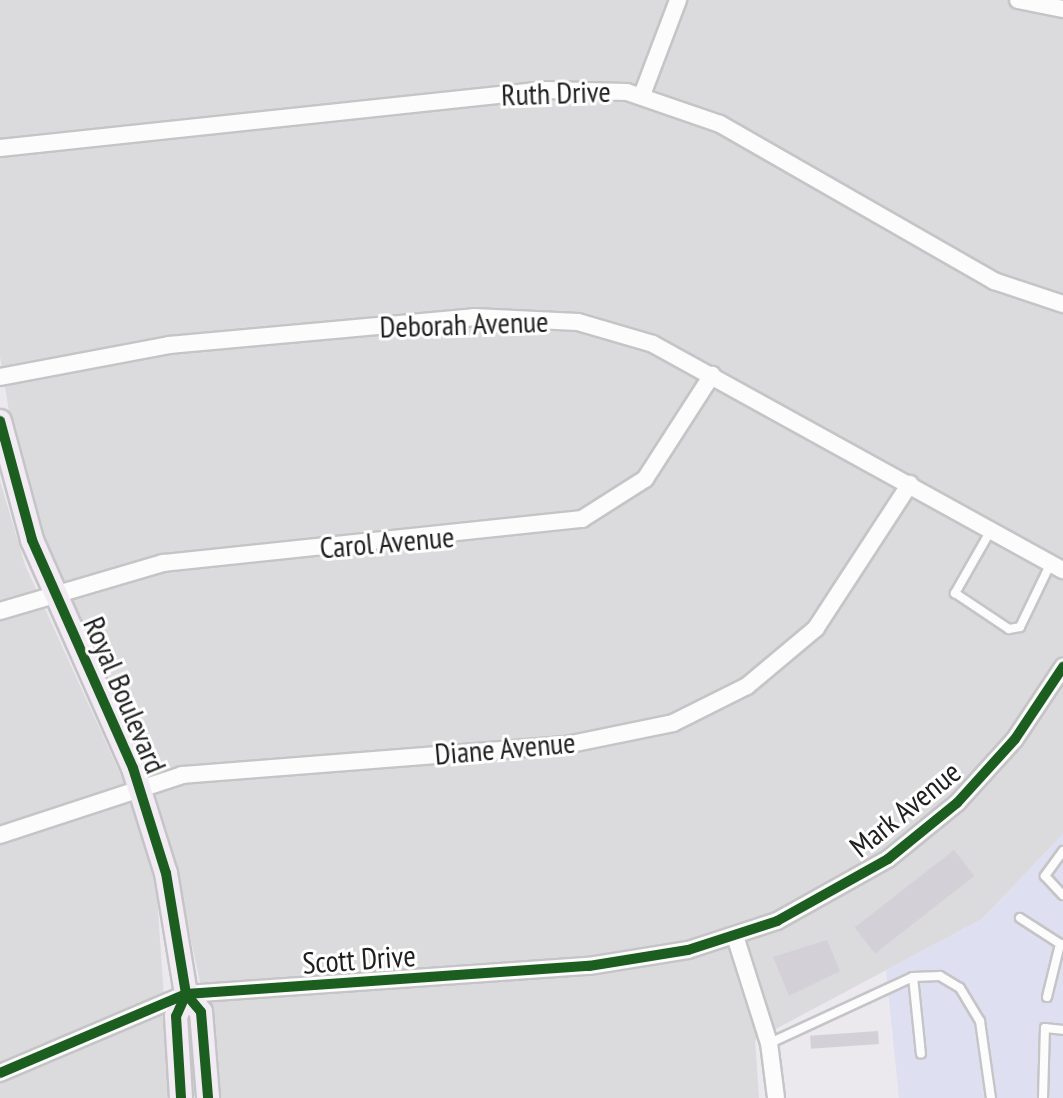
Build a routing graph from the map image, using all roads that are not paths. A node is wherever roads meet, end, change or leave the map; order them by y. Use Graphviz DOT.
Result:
graph roads {
  1 [pos="678,0"];
  2 [pos="1018,0"];
  3 [pos="1063,9"];
  4 [pos="642,95"];
  5 [pos="0,148"];
  6 [pos="1063,304"];
  7 [pos="712,375"];
  8 [pos="0,377"];
  9 [pos="0,421"];
  10 [pos="910,484"];
  11 [pos="992,529"];
  12 [pos="1057,566"];
  13 [pos="54,591"];
  14 [pos="0,611"];
  15 [pos="1063,667"];
  16 [pos="140,786"];
  17 [pos="0,835"];
  18 [pos="1063,851"];
  19 [pos="1063,895"];
  20 [pos="1020,918"];
  21 [pos="735,936"];
  22 [pos="1062,945"];
  23 [pos="913,977"];
  24 [pos="186,994"];
  25 [pos="1047,997"];
  26 [pos="1063,1030"];
  27 [pos="769,1043"];
  28 [pos="921,1054"];
  29 [pos="0,1073"];
  30 [pos="181,1098"];
  31 [pos="208,1098"];
  32 [pos="776,1098"];
  33 [pos="991,1098"];
  34 [pos="1043,1098"];
  1 -- 4 [label="street"];
  2 -- 3 [label="street"];
  4 -- 5 [label="street, Ruth Drive"];
  4 -- 6 [label="street, Ruth Drive"];
  7 -- 8 [label="street, Deborah Avenue"];
  7 -- 10 [label="street, Deborah Avenue"];
  7 -- 13 [label="street, Carol Avenue"];
  9 -- 13 [label="street, Royal Boulevard"];
  10 -- 11 [label="street, Deborah Avenue"];
  10 -- 16 [label="street, Diane Avenue"];
  11 -- 12 [label="street, Deborah Avenue"];
  11 -- 12 [label="lane"];
  13 -- 14 [label="street, Carol Avenue"];
  13 -- 16 [label="street, Royal Boulevard"];
  15 -- 21 [label="street, Mark Avenue"];
  16 -- 17 [label="street, Diane Avenue"];
  16 -- 24 [label="street, Royal Boulevard"];
  18 -- 19 [label="lane"];
  20 -- 22 [label="lane"];
  21 -- 24 [label="street, Scott Drive"];
  21 -- 27 [label="street"];
  22 -- 25 [label="lane"];
  23 -- 27 [label="lane"];
  23 -- 28 [label="lane"];
  23 -- 33 [label="lane"];
  24 -- 29 [label="street, Scott Drive"];
  24 -- 30 [label="street, Royal Boulevard"];
  24 -- 31 [label="street, Royal Boulevard"];
  26 -- 34 [label="lane"];
  27 -- 32 [label="street"];
}
